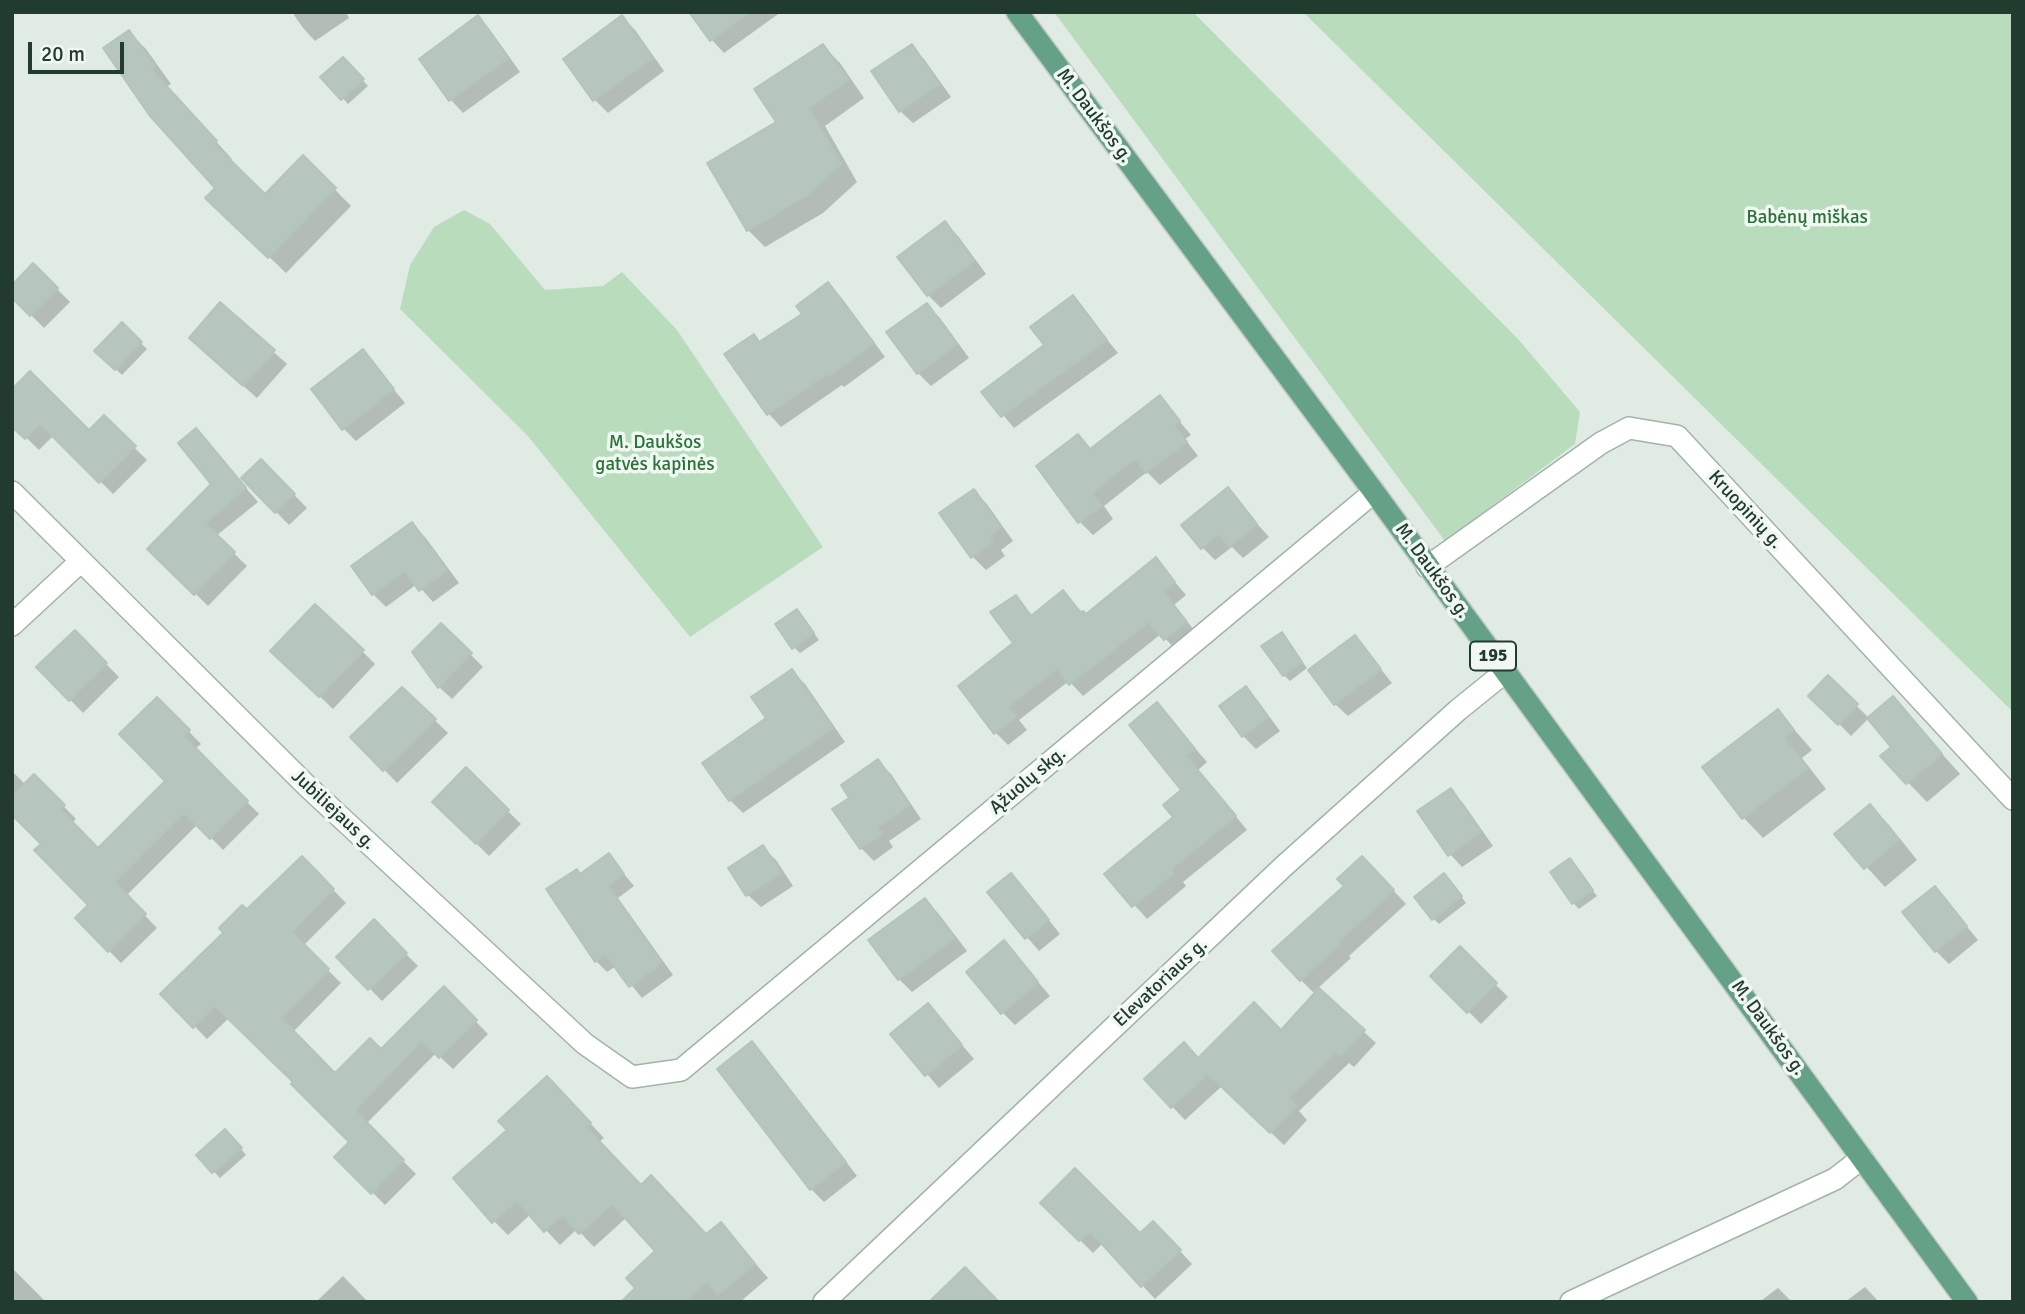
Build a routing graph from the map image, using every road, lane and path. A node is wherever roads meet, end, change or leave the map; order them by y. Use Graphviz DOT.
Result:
graph roads {
  1 [pos="1017,12"];
  2 [pos="12,492"];
  3 [pos="1374,492"];
  4 [pos="81,561"];
  5 [pos="1427,567"];
  6 [pos="12,625"];
  7 [pos="1505,672"];
  8 [pos="2013,799"];
  9 [pos="681,1070"];
  10 [pos="1862,1158"];
  11 [pos="824,1302"];
  12 [pos="1571,1302"];
  13 [pos="1967,1302"];
  1 -- 3 [label="main road, M. Daukšos g. / 195"];
  2 -- 4 [label="street, Jubiliejaus g."];
  3 -- 5 [label="main road, M. Daukšos g. / 195"];
  3 -- 9 [label="street, Ąžuolų skg."];
  4 -- 6 [label="street"];
  4 -- 9 [label="street, Jubiliejaus g."];
  5 -- 7 [label="main road, M. Daukšos g. / 195"];
  5 -- 8 [label="street, Kruopinių g."];
  7 -- 10 [label="main road, M. Daukšos g. / 195"];
  7 -- 11 [label="street, Elevatoriaus g."];
  10 -- 12 [label="street"];
  10 -- 13 [label="main road, M. Daukšos g. / 195"];
}
